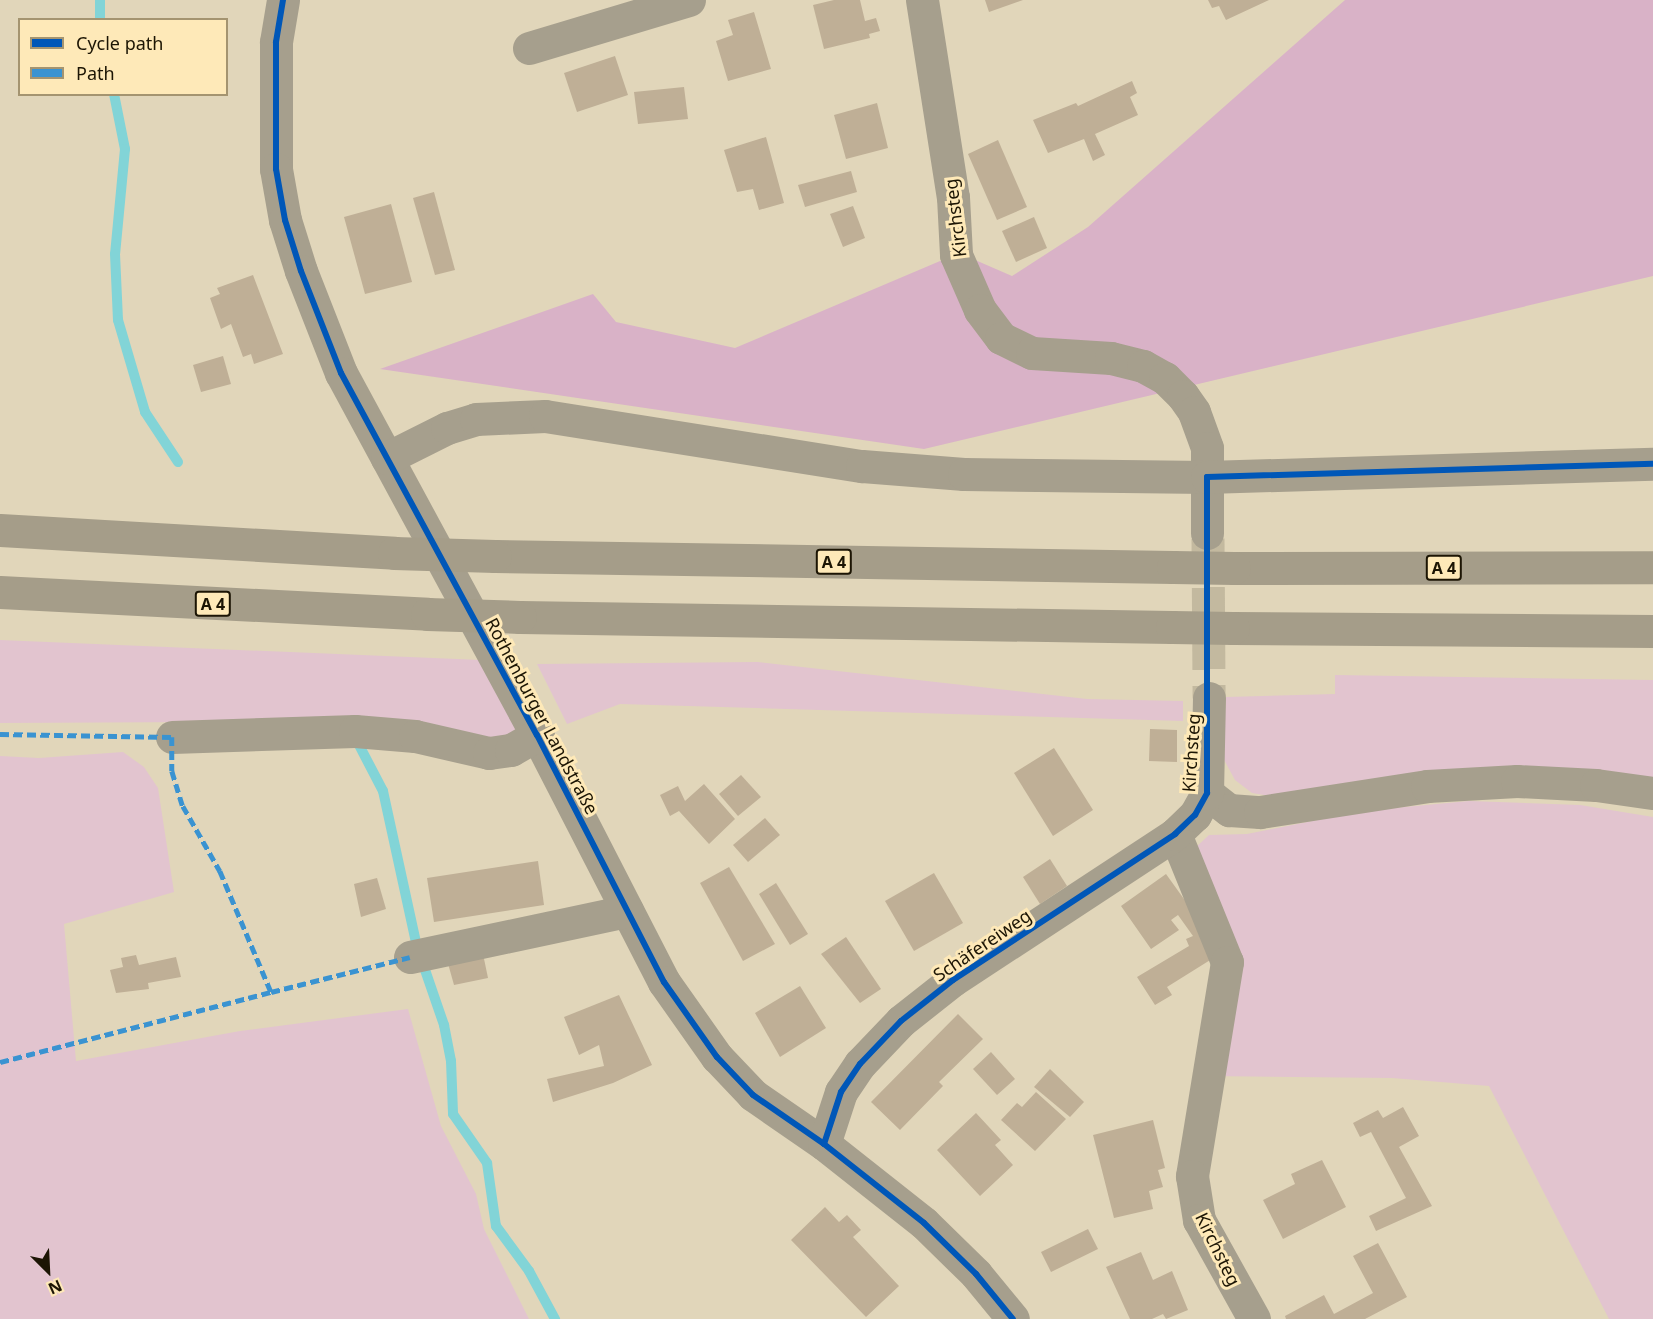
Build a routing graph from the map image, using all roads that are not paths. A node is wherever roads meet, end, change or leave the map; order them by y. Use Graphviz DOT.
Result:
graph roads {
  1 [pos="283,0"];
  2 [pos="689,0"];
  3 [pos="922,0"];
  4 [pos="529,48"];
  5 [pos="387,458"];
  6 [pos="1653,464"];
  7 [pos="1207,477"];
  8 [pos="0,530"];
  9 [pos="1208,533"];
  10 [pos="1653,567"];
  11 [pos="0,592"];
  12 [pos="1653,631"];
  13 [pos="1572,632"];
  14 [pos="1653,641"];
  15 [pos="1209,698"];
  16 [pos="537,735"];
  17 [pos="172,737"];
  18 [pos="1207,793"];
  19 [pos="1653,793"];
  20 [pos="1175,834"];
  21 [pos="627,911"];
  22 [pos="410,957"];
  23 [pos="824,1143"];
  24 [pos="1013,1319"];
  25 [pos="1254,1319"];
  1 -- 5 [label="street, Rothenburger Landstraße"];
  2 -- 4 [label="street"];
  3 -- 7 [label="street, Kirchsteg"];
  5 -- 7 [label="street"];
  5 -- 16 [label="street, Rothenburger Landstraße"];
  6 -- 7 [label="street"];
  7 -- 9 [label="street, Kirchsteg"];
  8 -- 10 [label="highway, A 4, bridge"];
  11 -- 13 [label="highway, A 4, bridge"];
  12 -- 13 [label="highway, A 4"];
  13 -- 14 [label="highway"];
  15 -- 18 [label="street, Kirchsteg"];
  16 -- 17 [label="street"];
  16 -- 21 [label="street, Rothenburger Landstraße"];
  18 -- 19 [label="street"];
  18 -- 20 [label="street, Kirchsteg"];
  20 -- 23 [label="street, Schäfereiweg"];
  20 -- 25 [label="street, Kirchsteg"];
  21 -- 22 [label="street"];
  21 -- 23 [label="street, Rothenburger Landstraße"];
  23 -- 24 [label="street, Rothenburger Landstraße"];
}
